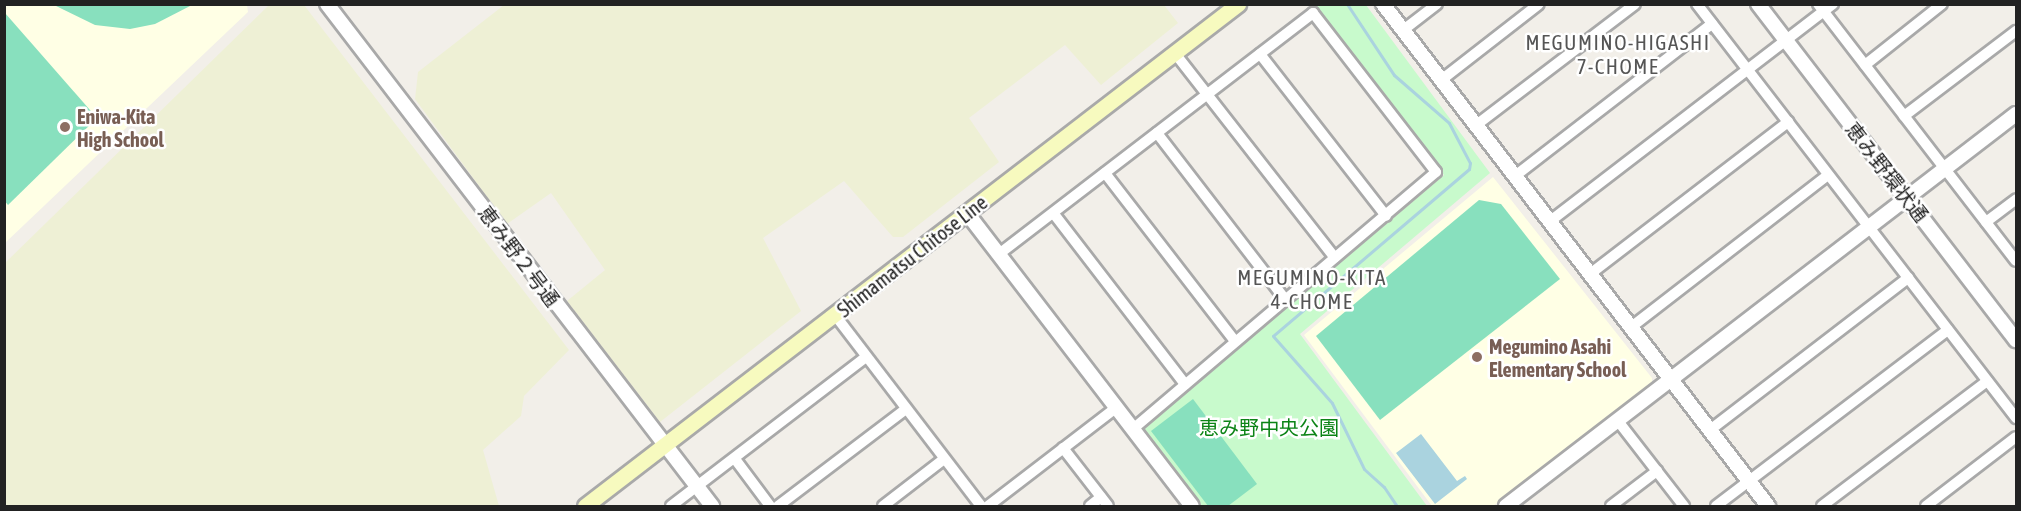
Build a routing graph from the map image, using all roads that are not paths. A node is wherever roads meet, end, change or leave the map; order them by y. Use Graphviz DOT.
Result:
graph roads {
  1 [pos="327,4"];
  2 [pos="1238,4"];
  3 [pos="1383,4"];
  4 [pos="1437,4"];
  5 [pos="1539,4"];
  6 [pos="1635,4"];
  7 [pos="1697,4"];
  8 [pos="1758,4"];
  9 [pos="1942,4"];
  10 [pos="1825,7"];
  11 [pos="1712,24"];
  12 [pos="1402,31"];
  13 [pos="2016,31"];
  14 [pos="1786,41"];
  15 [pos="1174,52"];
  16 [pos="1260,54"];
  17 [pos="1865,65"];
  18 [pos="1748,71"];
  19 [pos="1440,81"];
  20 [pos="1208,94"];
  21 [pos="2016,114"];
  22 [pos="1904,117"];
  23 [pos="1788,122"];
  24 [pos="1475,126"];
  25 [pos="1157,133"];
  26 [pos="1946,170"];
  27 [pos="1105,173"];
  28 [pos="1828,175"];
  29 [pos="1515,176"];
  30 [pos="2016,198"];
  31 [pos="1908,199"];
  32 [pos="967,213"];
  33 [pos="1054,214"];
  34 [pos="1386,216"];
  35 [pos="1549,222"];
  36 [pos="1986,222"];
  37 [pos="1869,228"];
  38 [pos="999,254"];
  39 [pos="1335,258"];
  40 [pos="2016,261"];
  41 [pos="1590,274"];
  42 [pos="1908,279"];
  43 [pos="1285,299"];
  44 [pos="835,315"];
  45 [pos="1630,328"];
  46 [pos="1948,330"];
  47 [pos="2016,340"];
  48 [pos="1235,341"];
  49 [pos="866,357"];
  50 [pos="1671,380"];
  51 [pos="1987,381"];
  52 [pos="1185,384"];
  53 [pos="1117,407"];
  54 [pos="906,409"];
  55 [pos="2016,418"];
  56 [pos="1618,421"];
  57 [pos="1133,429"];
  58 [pos="1710,430"];
  59 [pos="2016,437"];
  60 [pos="664,445"];
  61 [pos="1063,448"];
  62 [pos="735,459"];
  63 [pos="944,459"];
  64 [pos="1657,471"];
  65 [pos="1748,481"];
  66 [pos="697,487"];
  67 [pos="1105,502"];
  68 [pos="585,507"];
  69 [pos="671,507"];
  70 [pos="712,507"];
  71 [pos="770,507"];
  72 [pos="778,507"];
  73 [pos="883,507"];
  74 [pos="981,507"];
  75 [pos="988,507"];
  76 [pos="1090,507"];
  77 [pos="1192,507"];
  78 [pos="1506,507"];
  79 [pos="1611,507"];
  80 [pos="1684,507"];
  81 [pos="1716,507"];
  82 [pos="1768,507"];
  83 [pos="1822,507"];
  84 [pos="1926,507"];
  1 -- 60 [label="street, 恵み野２号通"];
  2 -- 15 [label="main road, Shimamatsu Chitose Line"];
  3 -- 12 [label="street"];
  4 -- 12 [label="street"];
  5 -- 19 [label="street"];
  6 -- 24 [label="street"];
  7 -- 11 [label="street"];
  8 -- 14 [label="street, 恵み野環状通"];
  9 -- 17 [label="street"];
  10 -- 14 [label="street"];
  10 -- 17 [label="street"];
  11 -- 18 [label="street"];
  11 -- 29 [label="street"];
  12 -- 19 [label="street"];
  13 -- 22 [label="street"];
  14 -- 18 [label="street"];
  14 -- 31 [label="street, 恵み野環状通"];
  15 -- 20 [label="street"];
  15 -- 32 [label="main road, Shimamatsu Chitose Line"];
  16 -- 20 [label="street"];
  16 -- 34 [label="street"];
  16 -- 34 [label="street"];
  17 -- 22 [label="street"];
  18 -- 23 [label="street"];
  18 -- 35 [label="street"];
  19 -- 24 [label="street"];
  20 -- 25 [label="street"];
  20 -- 39 [label="street"];
  21 -- 26 [label="street"];
  22 -- 26 [label="street"];
  23 -- 28 [label="street"];
  23 -- 41 [label="street"];
  24 -- 29 [label="street"];
  25 -- 27 [label="street"];
  25 -- 43 [label="street"];
  26 -- 31 [label="street"];
  26 -- 36 [label="street"];
  27 -- 33 [label="street"];
  27 -- 48 [label="street"];
  28 -- 37 [label="street"];
  28 -- 45 [label="street"];
  29 -- 35 [label="street"];
  30 -- 36 [label="street"];
  31 -- 37 [label="street"];
  31 -- 47 [label="street, 恵み野環状通"];
  32 -- 38 [label="street"];
  32 -- 44 [label="main road, Shimamatsu Chitose Line"];
  33 -- 38 [label="street"];
  33 -- 52 [label="street"];
  34 -- 39 [label="street"];
  35 -- 41 [label="street"];
  36 -- 40 [label="street"];
  37 -- 42 [label="street"];
  37 -- 50 [label="street"];
  38 -- 53 [label="street"];
  39 -- 43 [label="street"];
  41 -- 45 [label="street"];
  42 -- 46 [label="street"];
  42 -- 58 [label="street"];
  43 -- 48 [label="street"];
  44 -- 49 [label="street"];
  44 -- 60 [label="main road, Shimamatsu Chitose Line"];
  45 -- 50 [label="street"];
  46 -- 51 [label="street"];
  46 -- 65 [label="street"];
  48 -- 52 [label="street"];
  49 -- 54 [label="street"];
  49 -- 62 [label="street"];
  50 -- 56 [label="street"];
  50 -- 58 [label="street"];
  51 -- 55 [label="street"];
  51 -- 83 [label="street"];
  52 -- 57 [label="street"];
  53 -- 57 [label="street"];
  53 -- 61 [label="street"];
  54 -- 63 [label="street"];
  54 -- 72 [label="street"];
  56 -- 64 [label="street"];
  56 -- 78 [label="street"];
  57 -- 77 [label="street"];
  58 -- 65 [label="street"];
  59 -- 84 [label="street"];
  60 -- 66 [label="street, 恵み野２号通"];
  60 -- 68 [label="main road, Shimamatsu Chitose Line"];
  61 -- 67 [label="street"];
  61 -- 75 [label="street"];
  62 -- 66 [label="street"];
  62 -- 71 [label="street"];
  63 -- 73 [label="street"];
  63 -- 74 [label="street"];
  64 -- 79 [label="street"];
  64 -- 80 [label="street"];
  65 -- 81 [label="street"];
  65 -- 82 [label="street"];
  66 -- 69 [label="street"];
  66 -- 70 [label="street, 恵み野２号通"];
  67 -- 76 [label="street"];
}
